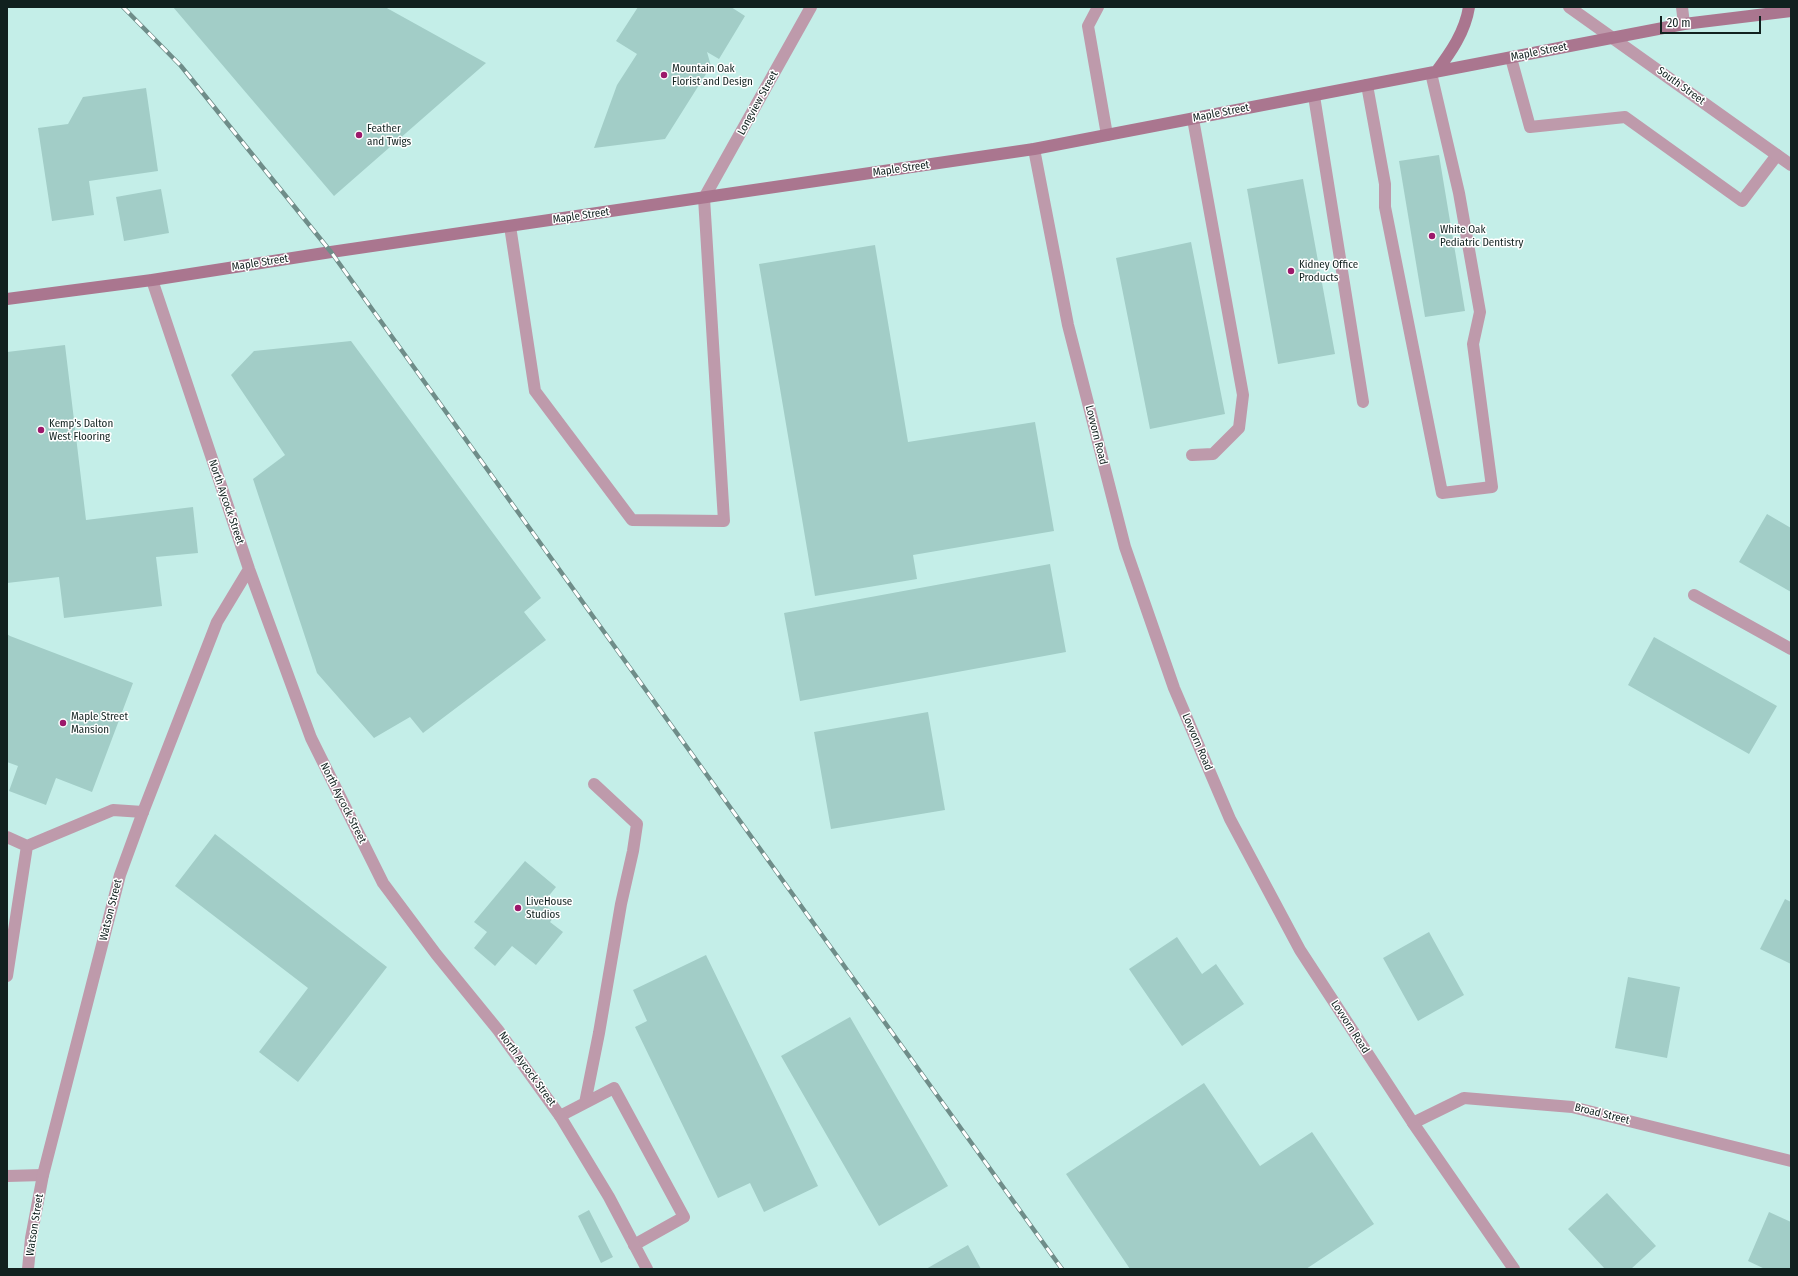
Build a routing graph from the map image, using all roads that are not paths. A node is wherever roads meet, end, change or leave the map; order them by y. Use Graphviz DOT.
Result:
graph roads {
  1 [pos="811,7"];
  2 [pos="1098,7"];
  3 [pos="1469,7"];
  4 [pos="1569,7"];
  5 [pos="1682,7"];
  6 [pos="1791,11"];
  7 [pos="1684,24"];
  8 [pos="1614,38"];
  9 [pos="1511,58"];
  10 [pos="1434,73"];
  11 [pos="1367,85"];
  12 [pos="1314,96"];
  13 [pos="1193,119"];
  14 [pos="1107,135"];
  15 [pos="1034,149"];
  16 [pos="1777,155"];
  17 [pos="1791,165"];
  18 [pos="704,198"];
  19 [pos="510,226"];
  20 [pos="152,280"];
  21 [pos="7,299"];
  22 [pos="1363,402"];
  23 [pos="1192,455"];
  24 [pos="249,569"];
  25 [pos="1694,595"];
  26 [pos="1791,649"];
  27 [pos="594,784"];
  28 [pos="142,812"];
  29 [pos="7,837"];
  30 [pos="27,846"];
  31 [pos="7,976"];
  32 [pos="585,1103"];
  33 [pos="560,1116"];
  34 [pos="1413,1123"];
  35 [pos="1791,1161"];
  36 [pos="43,1175"];
  37 [pos="7,1176"];
  38 [pos="634,1244"];
  39 [pos="28,1269"];
  40 [pos="647,1269"];
  41 [pos="1514,1269"];
  1 -- 18 [label="street, Longview Street"];
  2 -- 14 [label="street"];
  3 -- 10 [label="main road"];
  4 -- 8 [label="street, South Street"];
  5 -- 7 [label="street"];
  6 -- 7 [label="main road, Maple Street"];
  7 -- 8 [label="main road, Maple Street"];
  8 -- 9 [label="main road, Maple Street"];
  8 -- 16 [label="street, South Street"];
  9 -- 10 [label="main road, Maple Street"];
  9 -- 16 [label="street"];
  10 -- 11 [label="main road, Maple Street"];
  10 -- 11 [label="street"];
  11 -- 12 [label="main road, Maple Street"];
  12 -- 13 [label="main road, Maple Street"];
  12 -- 22 [label="street"];
  13 -- 14 [label="main road, Maple Street"];
  13 -- 23 [label="street"];
  14 -- 15 [label="main road, Maple Street"];
  15 -- 18 [label="main road, Maple Street"];
  15 -- 34 [label="street, Lovvorn Road"];
  16 -- 17 [label="street, South Street"];
  18 -- 19 [label="main road, Maple Street"];
  18 -- 19 [label="street"];
  19 -- 20 [label="main road, Maple Street"];
  20 -- 21 [label="main road, Maple Street"];
  20 -- 24 [label="street, North Aycock Street"];
  24 -- 28 [label="street, Watson Street"];
  24 -- 33 [label="street, North Aycock Street"];
  25 -- 26 [label="street"];
  27 -- 32 [label="street"];
  28 -- 30 [label="street"];
  28 -- 36 [label="street, Watson Street"];
  29 -- 30 [label="street"];
  30 -- 31 [label="street"];
  32 -- 33 [label="street"];
  32 -- 38 [label="street"];
  33 -- 38 [label="street, North Aycock Street"];
  34 -- 35 [label="street, Broad Street"];
  34 -- 41 [label="street, Lovvorn Road"];
  36 -- 37 [label="street"];
  36 -- 39 [label="street, Watson Street"];
  38 -- 40 [label="street, North Aycock Street"];
}
